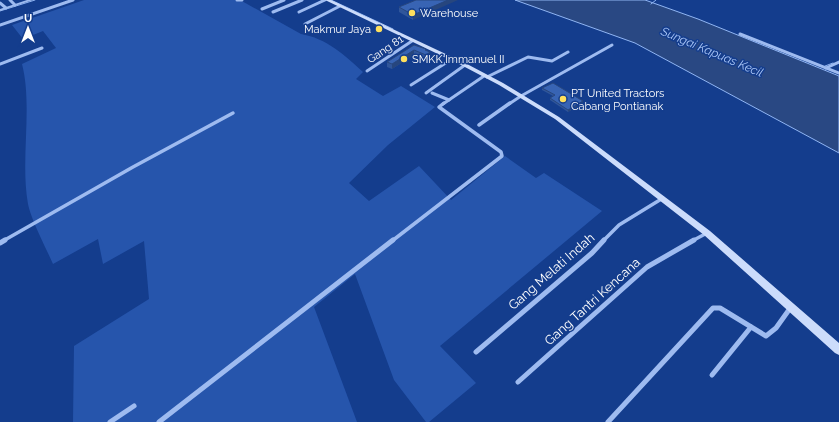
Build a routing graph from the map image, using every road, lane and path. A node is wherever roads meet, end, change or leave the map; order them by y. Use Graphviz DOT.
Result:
graph roads {
  1 [pos="10,0"];
  2 [pos="31,0"];
  3 [pos="73,0"];
  4 [pos="237,0"];
  5 [pos="242,0"];
  6 [pos="284,0"];
  7 [pos="302,0"];
  8 [pos="326,0"];
  9 [pos="0,3"];
  10 [pos="15,5"];
  11 [pos="340,6"];
  12 [pos="6,8"];
  13 [pos="262,9"];
  14 [pos="0,10"];
  15 [pos="273,12"];
  16 [pos="299,12"];
  17 [pos="304,24"];
  18 [pos="0,25"];
  19 [pos="740,34"];
  20 [pos="412,41"];
  21 [pos="612,45"];
  22 [pos="42,48"];
  23 [pos="568,52"];
  24 [pos="452,59"];
  25 [pos="839,62"];
  26 [pos="0,64"];
  27 [pos="465,65"];
  28 [pos="826,68"];
  29 [pos="367,71"];
  30 [pos="839,73"];
  31 [pos="486,76"];
  32 [pos="412,85"];
  33 [pos="426,93"];
  34 [pos="432,93"];
  35 [pos="521,96"];
  36 [pos="449,100"];
  37 [pos="233,113"];
  38 [pos="479,125"];
  39 [pos="663,198"];
  40 [pos="707,233"];
  41 [pos="0,243"];
  42 [pos="791,307"];
  43 [pos="751,327"];
  44 [pos="839,350"];
  45 [pos="476,352"];
  46 [pos="712,375"];
  47 [pos="518,382"];
  48 [pos="134,406"];
  49 [pos="110,422"];
  50 [pos="159,422"];
  51 [pos="608,422"];
  1 -- 10 [label="street"];
  2 -- 10 [label="street"];
  3 -- 18 [label="street"];
  4 -- 5 [label="street"];
  6 -- 13 [label="street"];
  7 -- 15 [label="street"];
  8 -- 11 [label="main road"];
  8 -- 16 [label="street"];
  9 -- 12 [label="street"];
  10 -- 12 [label="street"];
  11 -- 17 [label="street"];
  11 -- 20 [label="main road"];
  12 -- 14 [label="street"];
  19 -- 28 [label="street"];
  20 -- 24 [label="main road"];
  20 -- 29 [label="street, Gang 81"];
  21 -- 35 [label="street"];
  22 -- 26 [label="street"];
  23 -- 31 [label="street"];
  24 -- 27 [label="main road"];
  24 -- 32 [label="street"];
  25 -- 28 [label="street"];
  27 -- 31 [label="main road"];
  27 -- 33 [label="street"];
  28 -- 30 [label="street"];
  31 -- 35 [label="main road"];
  31 -- 36 [label="street"];
  34 -- 36 [label="street"];
  35 -- 38 [label="street"];
  35 -- 39 [label="main road"];
  36 -- 50 [label="street"];
  37 -- 41 [label="street"];
  39 -- 40 [label="main road"];
  39 -- 45 [label="street, Gang Melati Indah"];
  40 -- 42 [label="main road"];
  40 -- 47 [label="street, Gang Tantri Kencana"];
  42 -- 43 [label="street"];
  42 -- 44 [label="main road"];
  43 -- 46 [label="street"];
  43 -- 51 [label="street"];
  48 -- 49 [label="street"];
}
